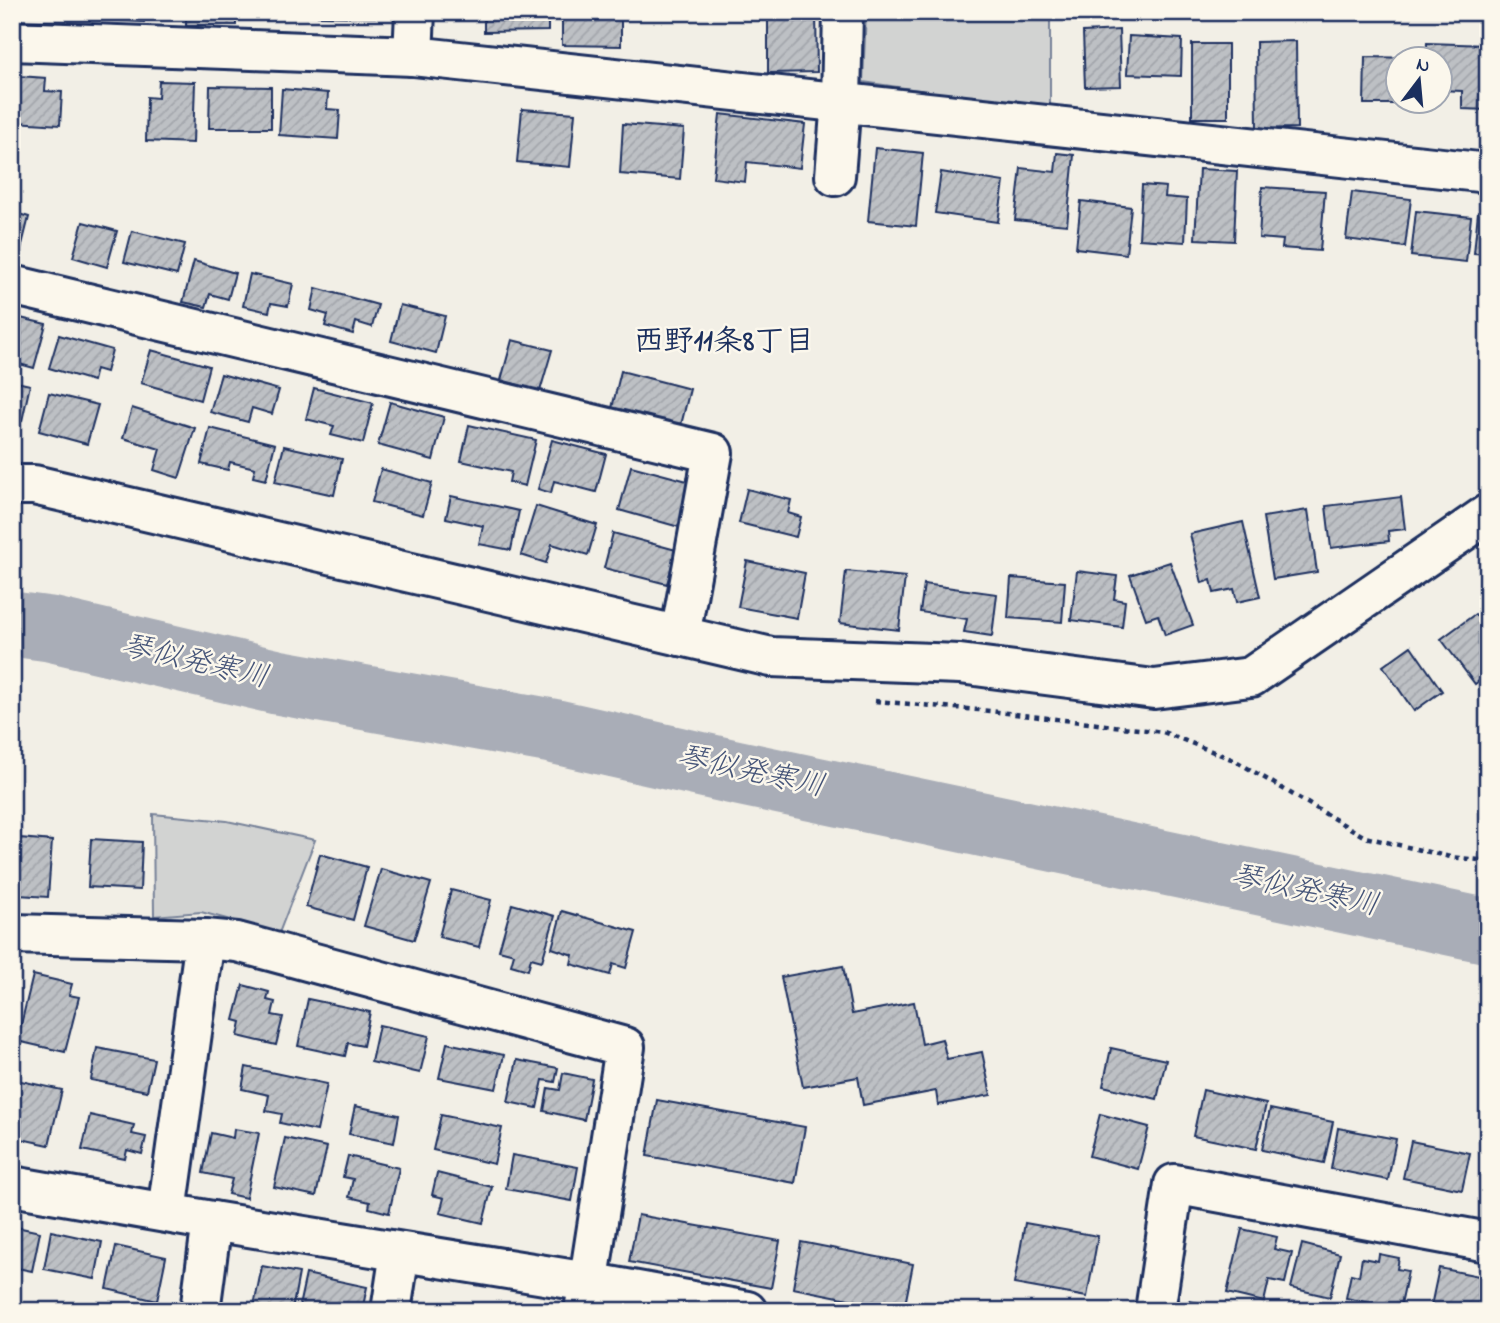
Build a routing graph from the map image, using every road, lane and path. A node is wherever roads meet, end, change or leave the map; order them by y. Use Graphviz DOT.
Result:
graph roads {
  1 [pos="415,12"];
  2 [pos="844,12"];
  3 [pos="12,41"];
  4 [pos="413,56"];
  5 [pos="841,102"];
  6 [pos="1488,173"];
  7 [pos="835,176"];
  8 [pos="12,285"];
  9 [pos="12,485"];
  10 [pos="1488,514"];
  11 [pos="680,636"];
  12 [pos="12,934"];
  13 [pos="205,939"];
  14 [pos="12,1186"];
  15 [pos="167,1212"];
  16 [pos="212,1221"];
  17 [pos="1488,1242"];
  18 [pos="400,1252"];
  19 [pos="586,1296"];
  20 [pos="200,1311"];
  21 [pos="391,1311"];
  22 [pos="747,1311"];
  23 [pos="1154,1311"];
  1 -- 4 [label="street"];
  2 -- 5 [label="street"];
  3 -- 4 [label="street"];
  4 -- 5 [label="street"];
  5 -- 6 [label="street"];
  5 -- 7 [label="street"];
  8 -- 11 [label="street"];
  9 -- 11 [label="street"];
  10 -- 11 [label="street"];
  12 -- 13 [label="street"];
  13 -- 15 [label="street"];
  13 -- 19 [label="street"];
  14 -- 15 [label="street"];
  15 -- 16 [label="street"];
  16 -- 18 [label="street"];
  16 -- 20 [label="street"];
  17 -- 23 [label="street"];
  18 -- 19 [label="street"];
  18 -- 21 [label="street"];
  19 -- 22 [label="street"];
}
